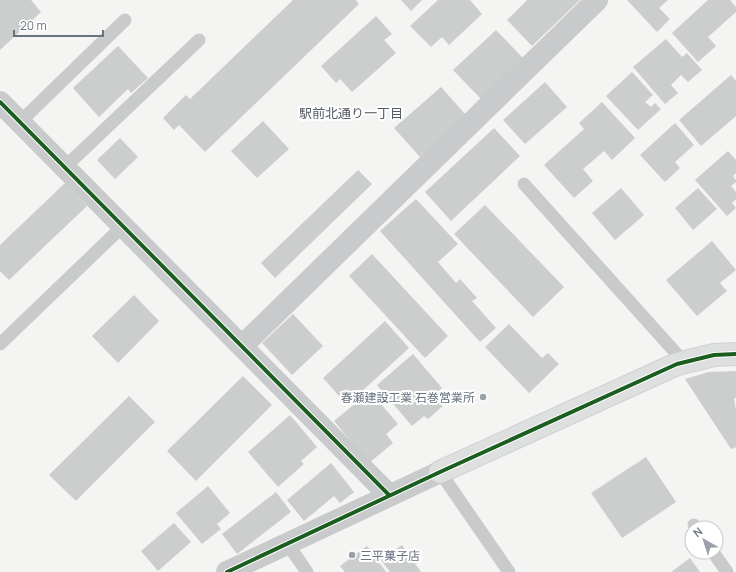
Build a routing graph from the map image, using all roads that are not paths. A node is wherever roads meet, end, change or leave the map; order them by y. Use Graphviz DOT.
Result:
graph roads {
  1 [pos="597,0"];
  2 [pos="125,20"];
  3 [pos="199,40"];
  4 [pos="0,102"];
  5 [pos="20,122"];
  6 [pos="65,167"];
  7 [pos="524,184"];
  8 [pos="123,226"];
  9 [pos="0,344"];
  10 [pos="242,346"];
  11 [pos="736,354"];
  12 [pos="684,362"];
  13 [pos="440,472"];
  14 [pos="389,496"];
  15 [pos="287,543"];
  16 [pos="719,560"];
  17 [pos="227,572"];
  18 [pos="307,572"];
  19 [pos="509,572"];
  20 [pos="727,572"];
  1 -- 10 [label="street"];
  2 -- 5 [label="lane"];
  3 -- 6 [label="lane"];
  4 -- 5 [label="street"];
  5 -- 6 [label="street"];
  6 -- 8 [label="street"];
  7 -- 12 [label="lane"];
  8 -- 9 [label="lane"];
  8 -- 10 [label="street"];
  10 -- 14 [label="street"];
  11 -- 12 [label="street"];
  12 -- 13 [label="street"];
  13 -- 14 [label="street"];
  13 -- 19 [label="lane"];
  14 -- 15 [label="street"];
  15 -- 17 [label="street"];
  15 -- 18 [label="lane"];
  16 -- 20 [label="lane"];
}
